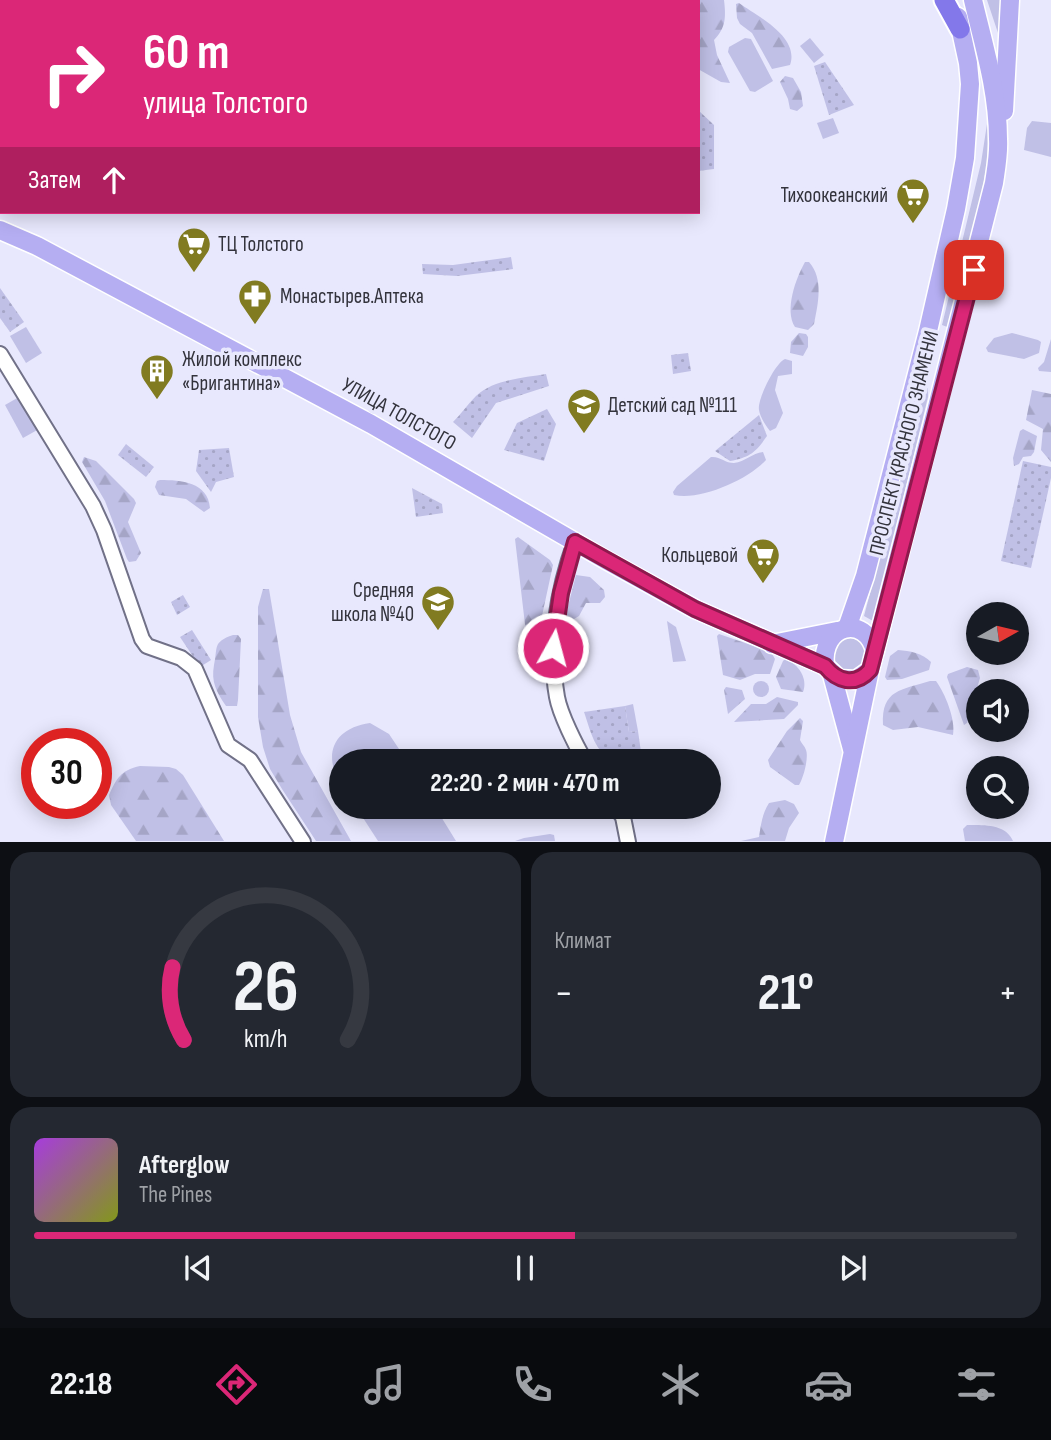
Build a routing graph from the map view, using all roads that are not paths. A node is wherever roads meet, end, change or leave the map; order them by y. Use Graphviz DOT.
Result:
graph roads {
  1 [pos="944,0"];
  2 [pos="954,0"];
  3 [pos="973,0"];
  4 [pos="1010,0"];
  5 [pos="960,29"];
  6 [pos="999,142"];
  7 [pos="0,230"];
  8 [pos="0,354"];
  9 [pos="919,367"];
  10 [pos="946,375"];
  11 [pos="575,542"];
  12 [pos="843,630"];
  13 [pos="772,644"];
  14 [pos="875,651"];
  15 [pos="828,670"];
  16 [pos="870,670"];
  17 [pos="580,749"];
  18 [pos="853,753"];
  19 [pos="624,819"];
  20 [pos="303,842"];
  21 [pos="628,842"];
  22 [pos="834,842"];
  1 -- 5 [label="highway"];
  2 -- 5 [label="main road, ПРОСПЕКТ КРАСНОГО ЗНАМЕНИ"];
  3 -- 6 [label="main road, ПРОСПЕКТ КРАСНОГО ЗНАМЕНИ"];
  4 -- 6 [label="main road"];
  5 -- 9 [label="main road, ПРОСПЕКТ КРАСНОГО ЗНАМЕНИ"];
  6 -- 10 [label="main road, ПРОСПЕКТ КРАСНОГО ЗНАМЕНИ"];
  7 -- 11 [label="main road, УЛИЦА ТОЛСТОГО"];
  8 -- 20 [label="street"];
  9 -- 10 [label="main road"];
  9 -- 12 [label="main road, ПРОСПЕКТ КРАСНОГО ЗНАМЕНИ"];
  10 -- 14 [label="main road, ПРОСПЕКТ КРАСНОГО ЗНАМЕНИ"];
  11 -- 13 [label="main road, УЛИЦА ТОЛСТОГО"];
  11 -- 17 [label="street"];
  12 -- 13 [label="main road"];
  12 -- 14 [label="main road"];
  12 -- 15 [label="main road, ПРОСПЕКТ КРАСНОГО ЗНАМЕНИ"];
  13 -- 15 [label="main road, УЛИЦА ТОЛСТОГО"];
  14 -- 16 [label="main road, ПРОСПЕКТ КРАСНОГО ЗНАМЕНИ"];
  15 -- 16 [label="main road"];
  15 -- 18 [label="main road, ПРОСПЕКТ КРАСНОГО ЗНАМЕНИ"];
  16 -- 18 [label="main road, ПРОСПЕКТ КРАСНОГО ЗНАМЕНИ"];
  18 -- 22 [label="main road, ПРОСПЕКТ КРАСНОГО ЗНАМЕНИ"];
  19 -- 21 [label="street"];
}
